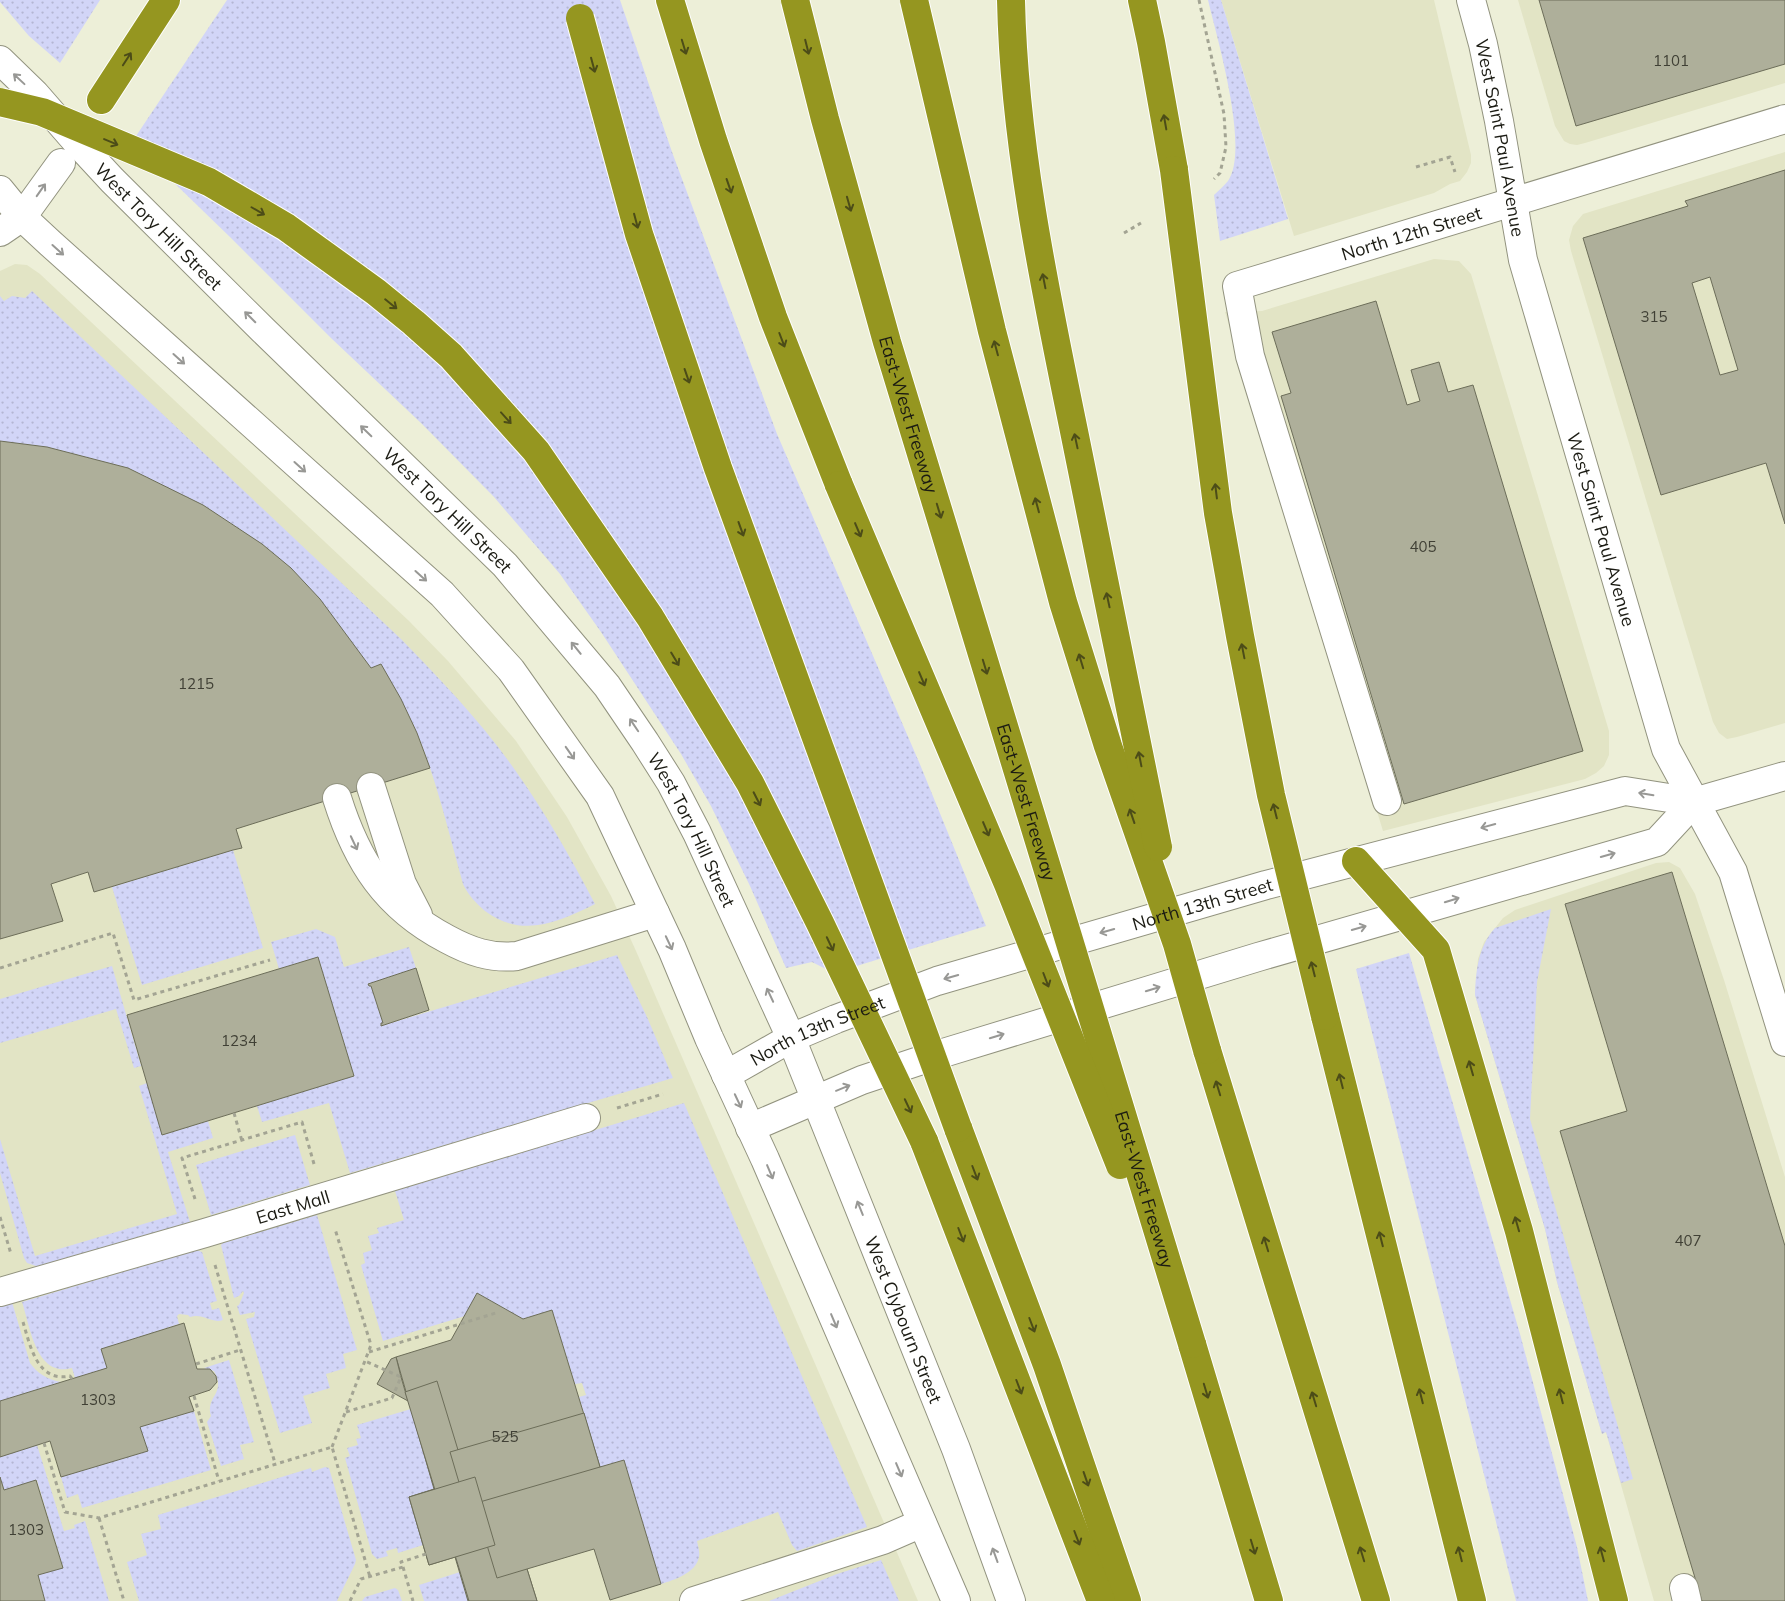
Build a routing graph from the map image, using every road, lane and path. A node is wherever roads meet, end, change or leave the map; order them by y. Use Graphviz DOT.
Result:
graph roads {
  1 [pos="166,0"];
  2 [pos="577,0"];
  3 [pos="670,0"];
  4 [pos="795,0"];
  5 [pos="914,0"];
  6 [pos="1011,0"];
  7 [pos="1142,0"];
  8 [pos="1199,0"];
  9 [pos="1471,0"];
  10 [pos="0,60"];
  11 [pos="101,100"];
  12 [pos="0,102"];
  13 [pos="1785,119"];
  14 [pos="61,163"];
  15 [pos="1416,167"];
  16 [pos="1455,172"];
  17 [pos="1214,179"];
  18 [pos="0,190"];
  19 [pos="1513,202"];
  20 [pos="22,217"];
  21 [pos="1142,223"];
  22 [pos="0,232"];
  23 [pos="1124,233"];
  24 [pos="1785,776"];
  25 [pos="371,786"];
  26 [pos="337,798"];
  27 [pos="1387,800"];
  28 [pos="1694,802"];
  29 [pos="1356,861"];
  30 [pos="654,914"];
  31 [pos="1406,914"];
  32 [pos="428,928"];
  33 [pos="1177,944"];
  34 [pos="270,960"];
  35 [pos="0,968"];
  36 [pos="791,1038"];
  37 [pos="1785,1042"];
  38 [pos="726,1075"];
  39 [pos="663,1094"];
  40 [pos="815,1099"];
  41 [pos="623,1106"];
  42 [pos="234,1113"];
  43 [pos="586,1118"];
  44 [pos="750,1128"];
  45 [pos="242,1140"];
  46 [pos="315,1165"];
  47 [pos="325,1196"];
  48 [pos="205,1233"];
  49 [pos="7,1290"];
  50 [pos="500,1312"];
  51 [pos="1192,1344"];
  52 [pos="240,1350"];
  53 [pos="368,1352"];
  54 [pos="365,1361"];
  55 [pos="196,1364"];
  56 [pos="72,1378"];
  57 [pos="194,1396"];
  58 [pos="346,1412"];
  59 [pos="44,1443"];
  60 [pos="332,1447"];
  61 [pos="275,1463"];
  62 [pos="219,1481"];
  63 [pos="99,1518"];
  64 [pos="922,1523"];
  65 [pos="426,1554"];
  66 [pos="403,1567"];
  67 [pos="370,1577"];
  68 [pos="712,1598"];
  69 [pos="124,1601"];
  70 [pos="350,1601"];
  71 [pos="413,1601"];
  72 [pos="956,1601"];
  73 [pos="1011,1601"];
  74 [pos="1101,1601"];
  75 [pos="1127,1601"];
  76 [pos="1269,1601"];
  77 [pos="1376,1601"];
  78 [pos="1472,1601"];
  79 [pos="1614,1601"];
  11 -- 1 [label="highway, one-way"];
  2 -- 75 [label="highway, one-way, bridge"];
  3 -- 51 [label="highway, one-way, bridge"];
  4 -- 51 [label="highway, East-West Freeway, one-way, bridge"];
  33 -- 5 [label="highway, one-way, bridge"];
  33 -- 6 [label="highway, one-way, bridge"];
  78 -- 7 [label="highway, one-way, bridge"];
  8 -- 17 [label="path"];
  9 -- 19 [label="street, West Saint Paul Avenue"];
  36 -- 10 [label="street, West Tory Hill Street, one-way"];
  12 -- 74 [label="highway, one-way, bridge"];
  13 -- 19 [label="street, North 12th Street"];
  20 -- 14 [label="street, one-way"];
  15 -- 16 [label="path"];
  18 -- 20 [label="street"];
  19 -- 27 [label="street, North 12th Street"];
  19 -- 28 [label="street, West Saint Paul Avenue"];
  20 -- 22 [label="street"];
  20 -- 30 [label="street, one-way"];
  21 -- 23 [label="path"];
  24 -- 28 [label="street, North 13th Street"];
  25 -- 32 [label="street"];
  26 -- 32 [label="street, one-way"];
  28 -- 29 [label="street, North 13th Street, one-way"];
  31 -- 28 [label="street, one-way"];
  28 -- 37 [label="street, West Saint Paul Avenue"];
  29 -- 31 [label="highway"];
  29 -- 36 [label="street, North 13th Street, one-way"];
  30 -- 32 [label="street"];
  30 -- 38 [label="street, one-way"];
  40 -- 31 [label="street, one-way"];
  79 -- 31 [label="highway, one-way"];
  77 -- 33 [label="highway, one-way, bridge"];
  34 -- 35 [label="path"];
  36 -- 38 [label="street, North 13th Street"];
  36 -- 40 [label="street, West Clybourn Street"];
  38 -- 44 [label="street, one-way"];
  39 -- 41 [label="path"];
  40 -- 44 [label="street"];
  73 -- 40 [label="street, West Clybourn Street, one-way"];
  42 -- 45 [label="path"];
  43 -- 47 [label="street, East Mall"];
  44 -- 64 [label="street, one-way"];
  45 -- 46 [label="path"];
  45 -- 48 [label="path"];
  47 -- 48 [label="street, East Mall"];
  47 -- 53 [label="path"];
  48 -- 49 [label="street, East Mall"];
  48 -- 52 [label="path"];
  49 -- 56 [label="path"];
  50 -- 53 [label="path"];
  51 -- 76 [label="highway, East-West Freeway, one-way"];
  52 -- 55 [label="path"];
  52 -- 61 [label="path"];
  53 -- 54 [label="path"];
  54 -- 58 [label="path"];
  54 -- 58 [label="path"];
  57 -- 62 [label="path"];
  58 -- 60 [label="path"];
  59 -- 63 [label="path"];
  60 -- 61 [label="path"];
  60 -- 67 [label="path"];
  61 -- 62 [label="path"];
  62 -- 63 [label="path"];
  63 -- 69 [label="path"];
  64 -- 68 [label="street"];
  64 -- 72 [label="street"];
  65 -- 66 [label="path"];
  66 -- 67 [label="path"];
  66 -- 71 [label="path"];
  67 -- 70 [label="path"];
}
